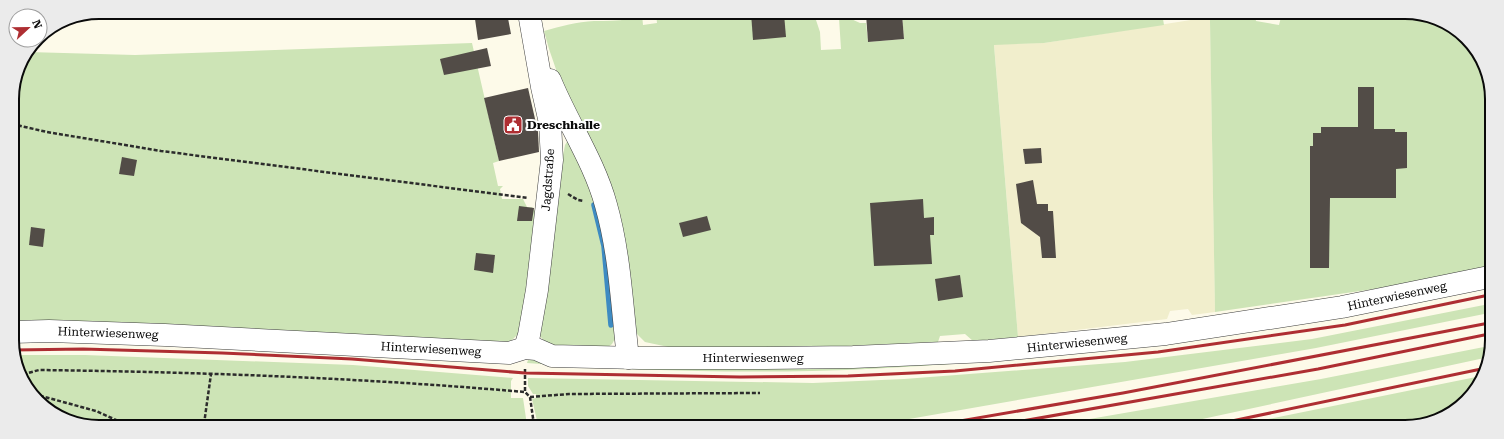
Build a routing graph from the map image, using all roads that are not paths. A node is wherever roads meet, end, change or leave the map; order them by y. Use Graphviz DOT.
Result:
graph roads {
  1 [pos="530,19"];
  2 [pos="536,46"];
  3 [pos="1485,278"];
  4 [pos="19,332"];
  5 [pos="525,348"];
  6 [pos="628,358"];
  1 -- 2 [label="street, Jagdstraße"];
  2 -- 5 [label="street, Jagdstraße"];
  2 -- 6 [label="street"];
  3 -- 6 [label="street, Hinterwiesenweg"];
  4 -- 5 [label="street, Hinterwiesenweg"];
  5 -- 6 [label="street, Hinterwiesenweg"];
}
